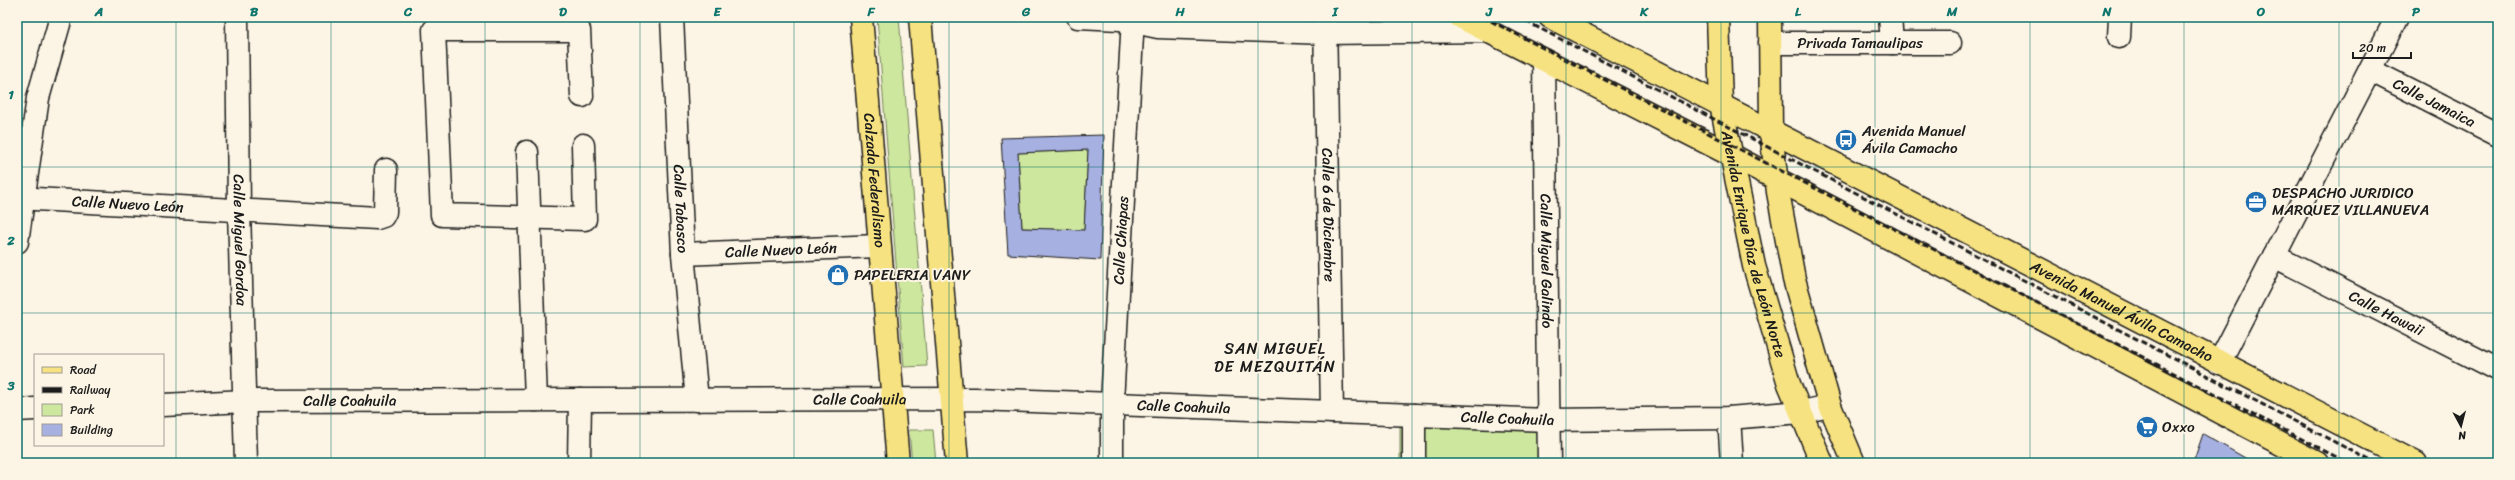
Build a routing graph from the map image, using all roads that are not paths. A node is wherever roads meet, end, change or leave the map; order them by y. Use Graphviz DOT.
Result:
graph roads {
  1 [pos="61,17"];
  2 [pos="237,17"];
  3 [pos="672,17"];
  4 [pos="862,17"];
  5 [pos="920,17"];
  6 [pos="1078,17"];
  7 [pos="1460,17"];
  8 [pos="1550,17"];
  9 [pos="1718,17"];
  10 [pos="1770,17"];
  11 [pos="1890,17"];
  12 [pos="2397,17"];
  13 [pos="1133,20"];
  14 [pos="1325,25"];
  15 [pos="1488,31"];
  16 [pos="1950,42"];
  17 [pos="1770,43"];
  18 [pos="1892,43"];
  19 [pos="1544,60"];
  20 [pos="2370,70"];
  21 [pos="582,96"];
  22 [pos="1721,104"];
  23 [pos="1771,132"];
  24 [pos="2498,135"];
  25 [pos="583,145"];
  26 [pos="527,152"];
  27 [pos="1731,155"];
  28 [pos="386,170"];
  29 [pos="1776,180"];
  30 [pos="20,198"];
  31 [pos="239,209"];
  32 [pos="529,219"];
  33 [pos="17,242"];
  34 [pos="878,246"];
  35 [pos="683,254"];
  36 [pos="2274,256"];
  37 [pos="2219,363"];
  38 [pos="2498,370"];
  39 [pos="951,399"];
  40 [pos="536,400"];
  41 [pos="580,400"];
  42 [pos="697,400"];
  43 [pos="892,400"];
  44 [pos="246,402"];
  45 [pos="1112,403"];
  46 [pos="164,405"];
  47 [pos="1830,406"];
  48 [pos="34,409"];
  49 [pos="17,410"];
  50 [pos="1332,412"];
  51 [pos="1801,412"];
  52 [pos="1414,414"];
  53 [pos="1729,418"];
  54 [pos="1549,420"];
  55 [pos="246,463"];
  56 [pos="579,463"];
  57 [pos="898,463"];
  58 [pos="957,463"];
  59 [pos="1112,463"];
  60 [pos="1414,463"];
  61 [pos="1549,463"];
  62 [pos="1732,463"];
  63 [pos="1822,463"];
  64 [pos="1854,463"];
  65 [pos="2317,463"];
  66 [pos="2416,463"];
  1 -- 30 [label="street"];
  2 -- 31 [label="street, Calle Miguel Gordoa"];
  3 -- 35 [label="street, Calle Tabasco"];
  4 -- 34 [label="main road, Calzada Federalismo"];
  5 -- 39 [label="main road"];
  6 -- 13 [label="street"];
  7 -- 15 [label="main road"];
  8 -- 22 [label="main road, Avenida Manuel Ávila Camacho"];
  9 -- 22 [label="main road, Avenida Enrique Díaz de León Norte"];
  10 -- 17 [label="main road, Avenida Enrique Díaz de León Norte"];
  11 -- 18 [label="street"];
  12 -- 20 [label="street"];
  13 -- 14 [label="street"];
  13 -- 45 [label="street, Calle Chiapas"];
  14 -- 15 [label="street"];
  14 -- 50 [label="street, Calle 6 de Diciembre"];
  15 -- 19 [label="main road"];
  16 -- 18 [label="street, Privada Tamaulipas"];
  17 -- 18 [label="street, Privada Tamaulipas"];
  17 -- 23 [label="main road, Avenida Enrique Díaz de León Norte"];
  19 -- 27 [label="main road"];
  19 -- 54 [label="street, Calle Miguel Galindo"];
  20 -- 24 [label="street, Calle Jamaica"];
  20 -- 36 [label="street"];
  21 -- 32 [label="street"];
  22 -- 23 [label="main road, Avenida Manuel Ávila Camacho"];
  22 -- 27 [label="main road, Avenida Enrique Díaz de León Norte"];
  23 -- 29 [label="main road, Avenida Enrique Díaz de León Norte"];
  23 -- 37 [label="main road, Avenida Manuel Ávila Camacho"];
  25 -- 32 [label="street"];
  26 -- 32 [label="street"];
  27 -- 29 [label="main road"];
  27 -- 51 [label="main road, Avenida Enrique Díaz de León Norte"];
  28 -- 31 [label="street, Calle Nuevo León"];
  29 -- 47 [label="main road, Avenida Enrique Díaz de León Norte"];
  29 -- 65 [label="main road"];
  30 -- 31 [label="street, Calle Nuevo León"];
  30 -- 33 [label="street"];
  31 -- 44 [label="street, Calle Miguel Gordoa"];
  32 -- 40 [label="street"];
  34 -- 35 [label="street, Calle Nuevo León"];
  34 -- 43 [label="main road, Calzada Federalismo"];
  35 -- 42 [label="street, Calle Tabasco"];
  36 -- 37 [label="street"];
  36 -- 38 [label="street, Calle Hawaii"];
  37 -- 66 [label="main road, Avenida Manuel Ávila Camacho"];
  39 -- 43 [label="street, Calle Coahuila"];
  39 -- 45 [label="street, Calle Coahuila"];
  39 -- 58 [label="main road"];
  40 -- 41 [label="street, Calle Coahuila"];
  40 -- 44 [label="street, Calle Coahuila"];
  41 -- 42 [label="street, Calle Coahuila"];
  41 -- 56 [label="street"];
  42 -- 43 [label="street, Calle Coahuila"];
  43 -- 57 [label="main road, Calzada Federalismo"];
  44 -- 46 [label="street, Calle Coahuila"];
  44 -- 55 [label="street, Calle Miguel Gordoa"];
  45 -- 50 [label="street, Calle Coahuila"];
  45 -- 59 [label="street, Calle Chiapas"];
  47 -- 51 [label="street, Calle Coahuila"];
  47 -- 64 [label="main road, Avenida Enrique Díaz de León Norte"];
  48 -- 49 [label="street"];
  50 -- 52 [label="street, Calle Coahuila"];
  51 -- 53 [label="street, Calle Coahuila"];
  51 -- 63 [label="main road, Avenida Enrique Díaz de León Norte"];
  52 -- 54 [label="street, Calle Coahuila"];
  52 -- 60 [label="street"];
  53 -- 54 [label="street, Calle Coahuila"];
  53 -- 62 [label="street"];
  54 -- 61 [label="street, Calle Miguel Galindo"];
}
